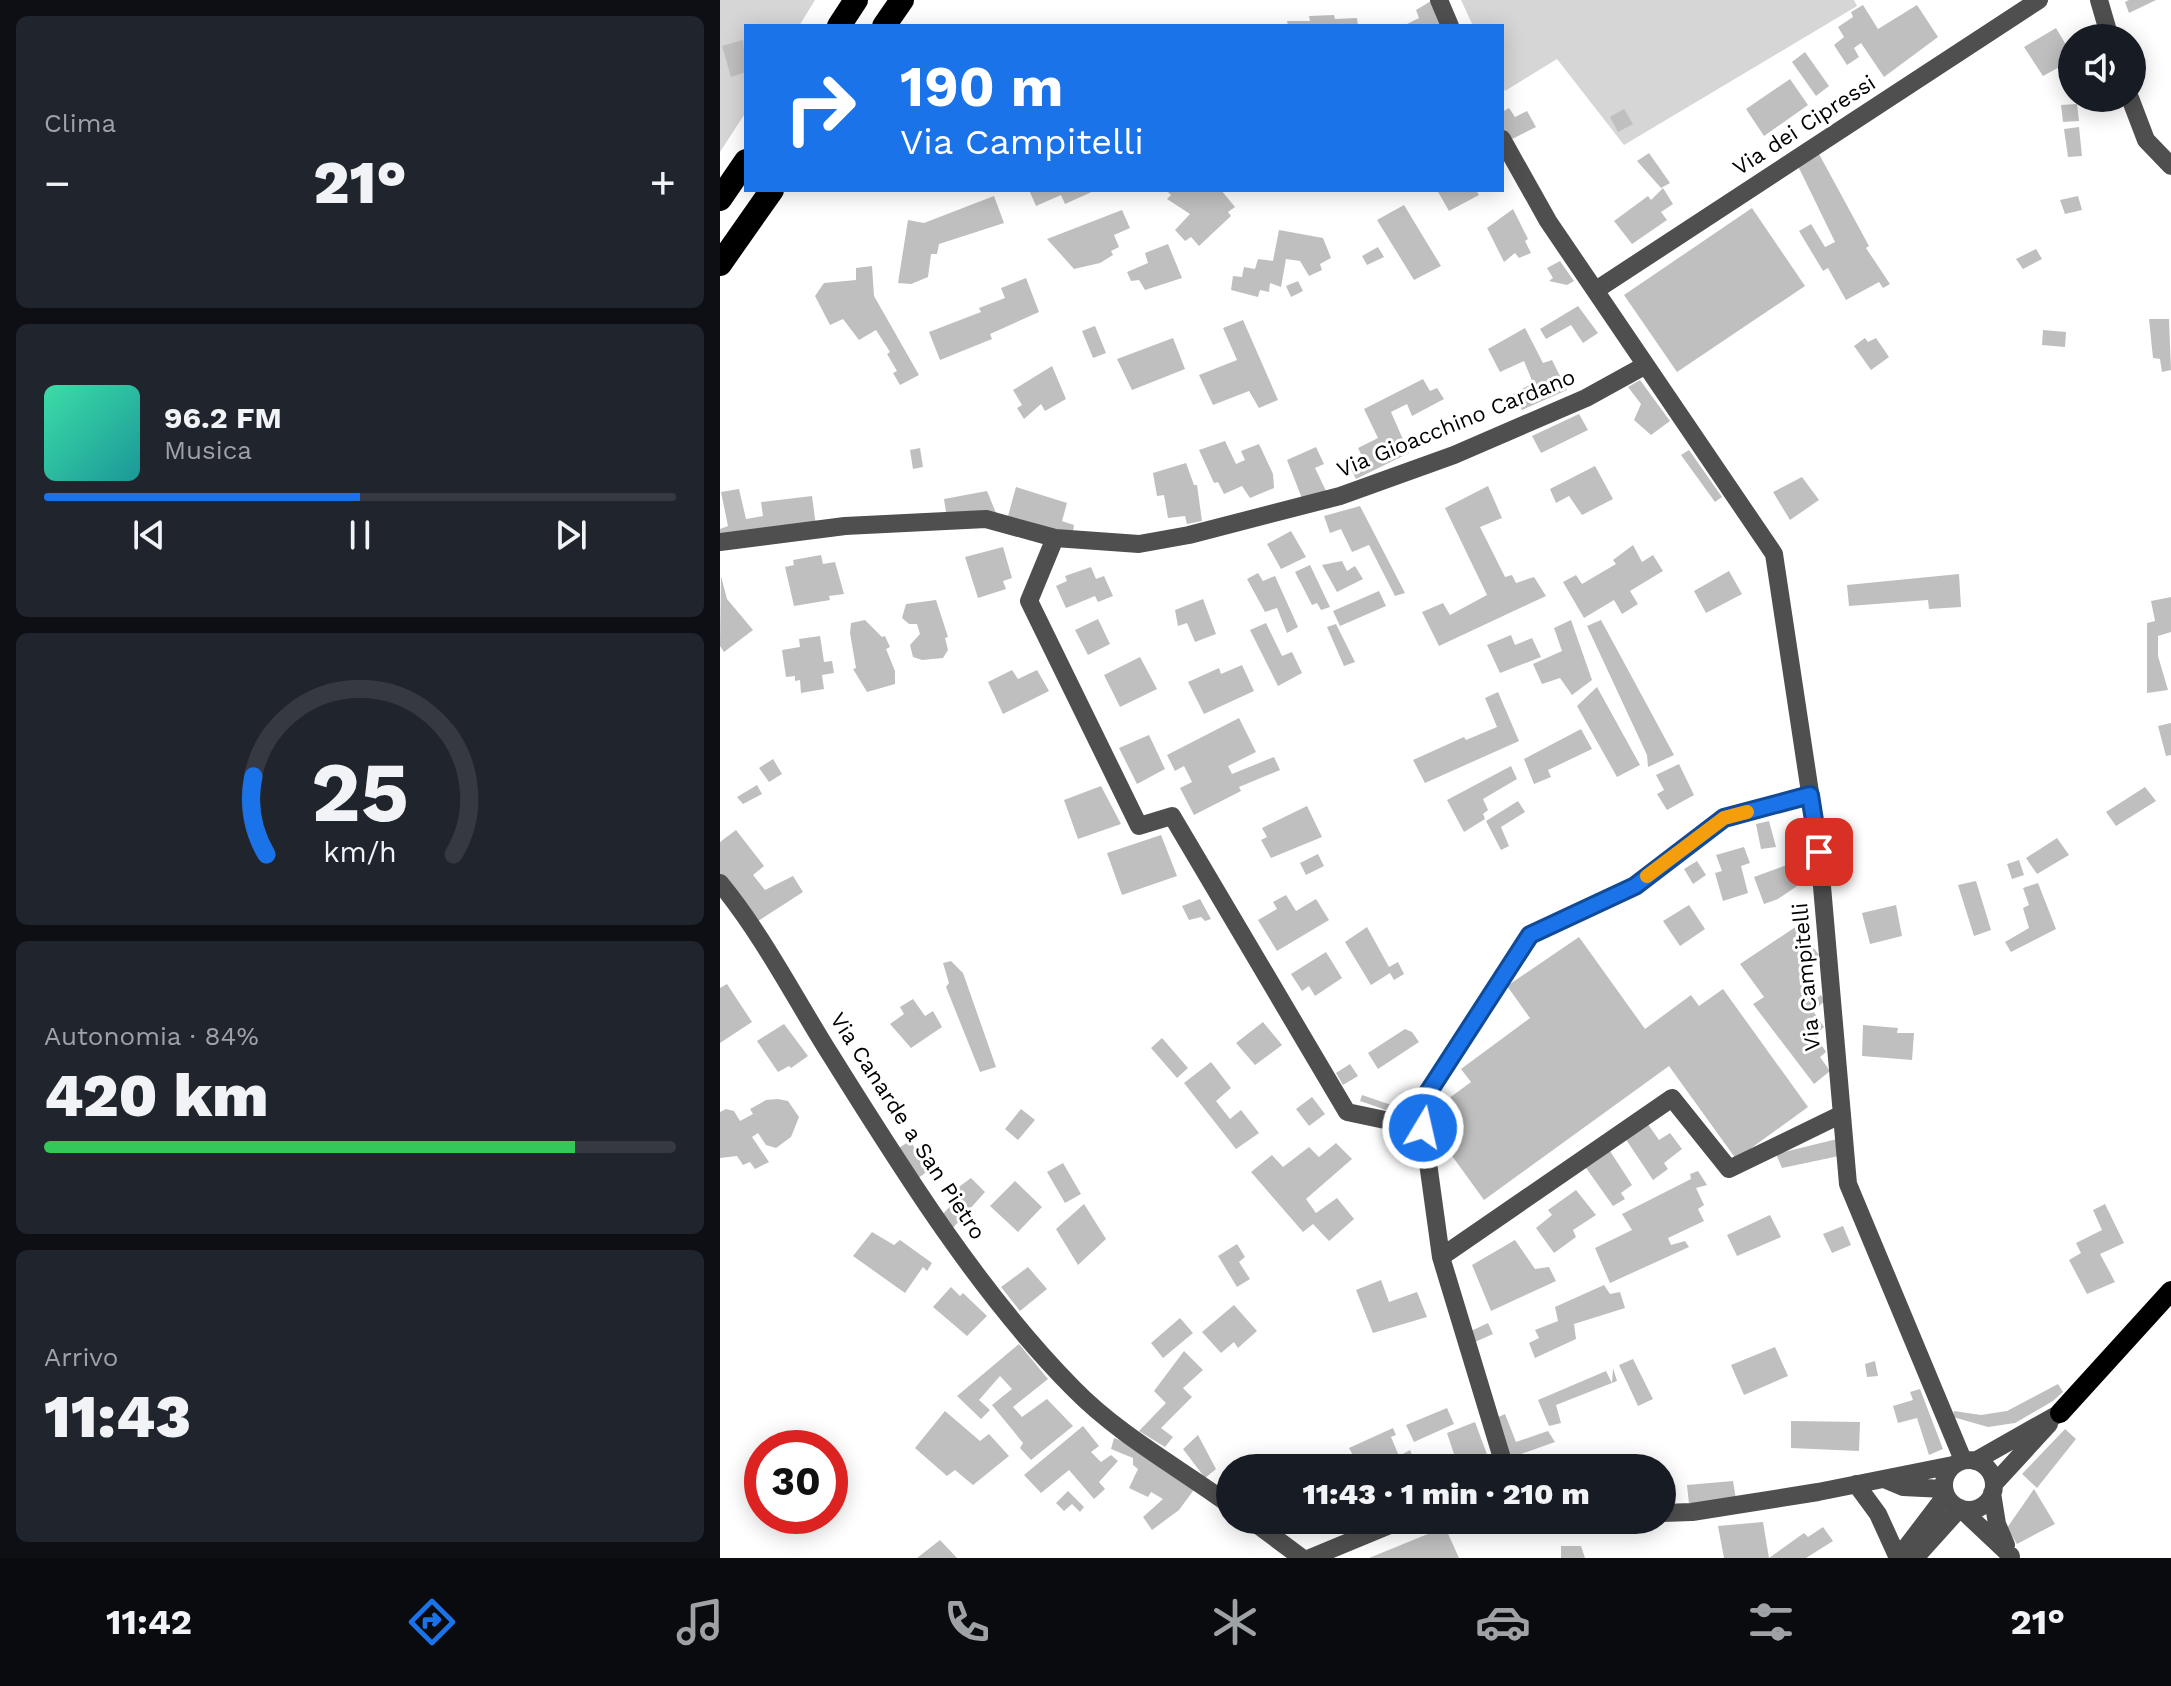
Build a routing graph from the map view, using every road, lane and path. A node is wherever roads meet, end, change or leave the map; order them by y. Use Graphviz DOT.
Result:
graph roads {
  1 [pos="856,0"];
  2 [pos="902,0"];
  3 [pos="1439,0"];
  4 [pos="2039,0"];
  5 [pos="2099,0"];
  6 [pos="840,24"];
  7 [pos="885,24"];
  8 [pos="1449,24"];
  9 [pos="2106,24"];
  10 [pos="2135,112"];
  11 [pos="1504,143"];
  12 [pos="744,164"];
  13 [pos="2171,166"];
  14 [pos="771,192"];
  15 [pos="720,199"];
  16 [pos="720,264"];
  17 [pos="1596,290"];
  18 [pos="1644,366"];
  19 [pos="1055,538"];
  20 [pos="720,542"];
  21 [pos="1810,795"];
  22 [pos="720,883"];
  23 [pos="1842,1114"];
  24 [pos="1423,1128"];
  25 [pos="1441,1257"];
  26 [pos="2171,1291"];
  27 [pos="2060,1413"];
  28 [pos="1501,1454"];
  29 [pos="1964,1462"];
  30 [pos="1884,1479"];
  31 [pos="1856,1484"];
  32 [pos="1993,1488"];
  33 [pos="1945,1492"];
  34 [pos="1216,1495"];
  35 [pos="1960,1508"];
  36 [pos="1676,1513"];
  37 [pos="1270,1534"];
  38 [pos="1368,1534"];
  39 [pos="2012,1557"];
  40 [pos="1302,1558"];
  41 [pos="1310,1558"];
  42 [pos="1898,1558"];
  43 [pos="1915,1558"];
  1 -- 6 [label="highway"];
  2 -- 7 [label="highway"];
  3 -- 8 [label="street"];
  4 -- 17 [label="street, Via dei Cipressi"];
  5 -- 9 [label="street"];
  10 -- 13 [label="street"];
  11 -- 17 [label="street"];
  12 -- 15 [label="highway"];
  14 -- 16 [label="highway"];
  17 -- 18 [label="street"];
  18 -- 19 [label="street, Via Gioacchino Cardano"];
  18 -- 21 [label="street, Via Campitelli"];
  19 -- 20 [label="street, Via Gioacchino Cardano"];
  19 -- 24 [label="street"];
  21 -- 23 [label="street, Via Campitelli"];
  21 -- 24 [label="street"];
  22 -- 34 [label="street, Via Canarde a San Pietro"];
  23 -- 25 [label="street"];
  23 -- 29 [label="street, Via Campitelli"];
  24 -- 25 [label="street"];
  25 -- 28 [label="street"];
  26 -- 27 [label="main road"];
  27 -- 29 [label="street"];
  27 -- 32 [label="street"];
  29 -- 30 [label="street"];
  29 -- 32 [label="street"];
  29 -- 33 [label="street"];
  30 -- 31 [label="street"];
  30 -- 33 [label="street"];
  31 -- 36 [label="street"];
  31 -- 42 [label="street"];
  32 -- 35 [label="street"];
  32 -- 39 [label="street"];
  33 -- 35 [label="street"];
  33 -- 42 [label="street"];
  35 -- 39 [label="street"];
  35 -- 43 [label="street"];
  37 -- 40 [label="street"];
  38 -- 41 [label="street"];
}
